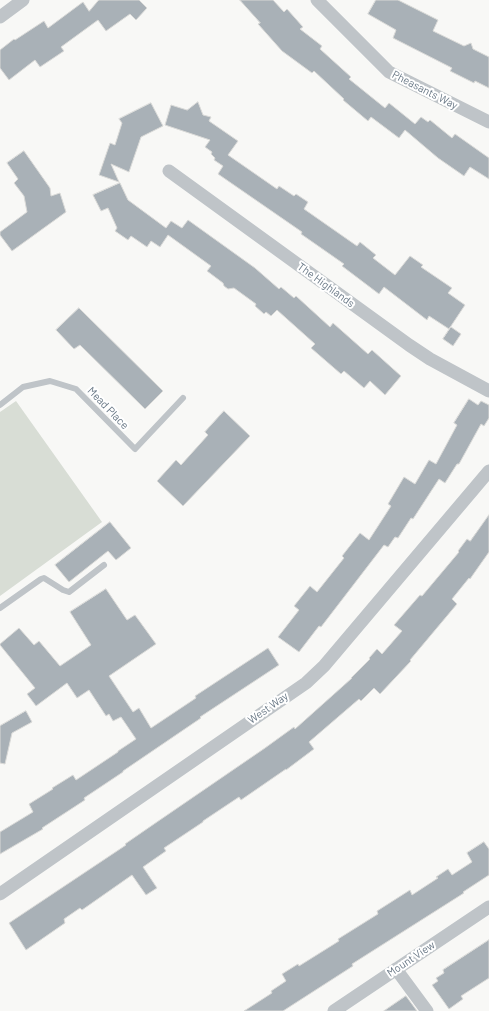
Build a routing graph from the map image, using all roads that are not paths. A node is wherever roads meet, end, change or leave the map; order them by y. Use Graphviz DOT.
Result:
graph roads {
  1 [pos="23,0"];
  2 [pos="317,0"];
  3 [pos="0,17"];
  4 [pos="489,122"];
  5 [pos="169,171"];
  6 [pos="489,390"];
  7 [pos="183,398"];
  8 [pos="0,405"];
  9 [pos="489,471"];
  10 [pos="104,565"];
  11 [pos="0,608"];
  12 [pos="0,894"];
  13 [pos="489,907"];
  14 [pos="396,969"];
  15 [pos="334,1011"];
  16 [pos="427,1011"];
  1 -- 3 [label="street"];
  2 -- 4 [label="street, Pheasants Way"];
  5 -- 6 [label="street, The Highlands"];
  7 -- 8 [label="lane, Mead Place"];
  9 -- 12 [label="street, West Way"];
  10 -- 11 [label="lane"];
  13 -- 14 [label="street, Mount View"];
  14 -- 15 [label="street, Mount View"];
  14 -- 16 [label="street"];
}
